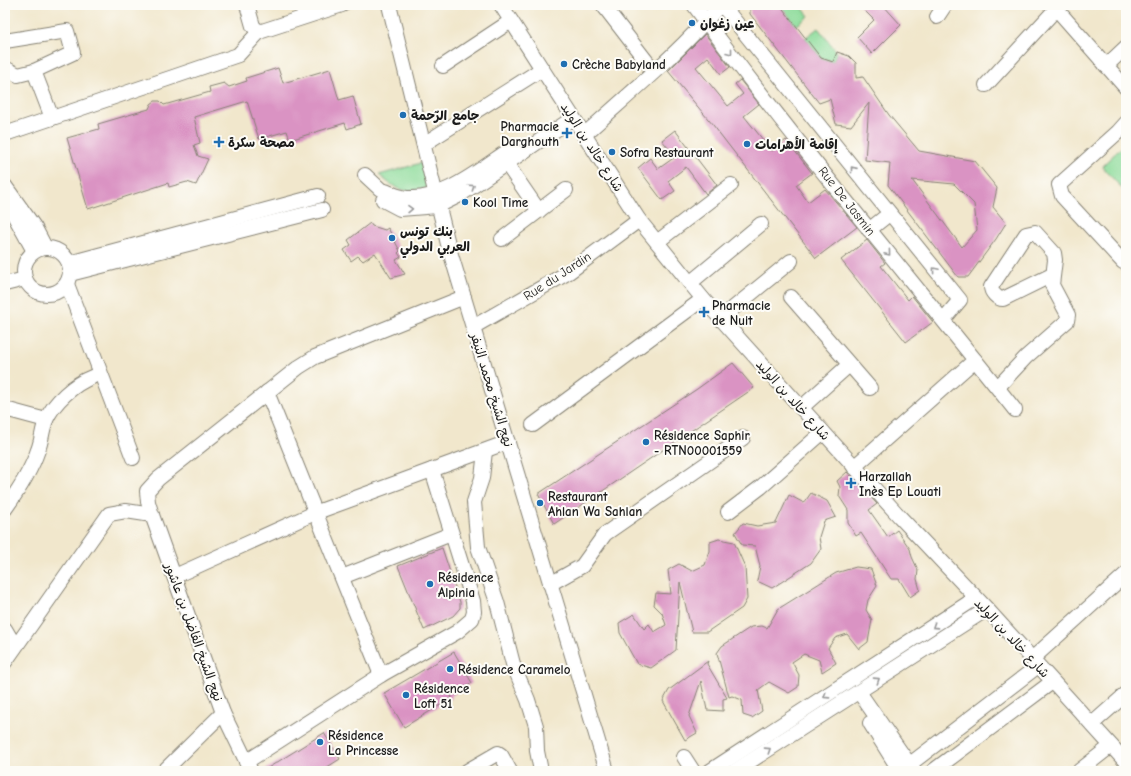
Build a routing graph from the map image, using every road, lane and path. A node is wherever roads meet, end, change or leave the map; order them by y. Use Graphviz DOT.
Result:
graph roads {
  1 [pos="247,5"];
  2 [pos="342,5"];
  3 [pos="389,5"];
  4 [pos="501,5"];
  5 [pos="603,5"];
  6 [pos="694,5"];
  7 [pos="721,5"];
  8 [pos="945,5"];
  9 [pos="1055,7"];
  10 [pos="937,17"];
  11 [pos="511,21"];
  12 [pos="706,21"];
  13 [pos="259,32"];
  14 [pos="5,41"];
  15 [pos="1126,47"];
  16 [pos="444,66"];
  17 [pos="1106,66"];
  18 [pos="5,68"];
  19 [pos="542,69"];
  20 [pos="34,71"];
  21 [pos="654,71"];
  22 [pos="986,85"];
  23 [pos="1126,88"];
  24 [pos="571,114"];
  25 [pos="52,118"];
  26 [pos="1126,123"];
  27 [pos="5,135"];
  28 [pos="584,135"];
  29 [pos="424,144"];
  30 [pos="506,163"];
  31 [pos="365,175"];
  32 [pos="732,185"];
  33 [pos="5,186"];
  34 [pos="566,190"];
  35 [pos="318,196"];
  36 [pos="437,200"];
  37 [pos="5,202"];
  38 [pos="322,210"];
  39 [pos="539,211"];
  40 [pos="889,214"];
  41 [pos="639,220"];
  42 [pos="761,224"];
  43 [pos="869,230"];
  44 [pos="502,239"];
  45 [pos="657,242"];
  46 [pos="40,249"];
  47 [pos="792,261"];
  48 [pos="1123,262"];
  49 [pos="1052,275"];
  50 [pos="66,278"];
  51 [pos="24,279"];
  52 [pos="690,283"];
  53 [pos="5,284"];
  54 [pos="464,297"];
  55 [pos="791,297"];
  56 [pos="703,299"];
  57 [pos="720,319"];
  58 [pos="944,319"];
  59 [pos="473,327"];
  60 [pos="975,360"];
  61 [pos="850,365"];
  62 [pos="92,377"];
  63 [pos="998,387"];
  64 [pos="870,388"];
  65 [pos="267,392"];
  66 [pos="801,408"];
  67 [pos="5,409"];
  68 [pos="1015,410"];
  69 [pos="46,420"];
  70 [pos="533,425"];
  71 [pos="823,432"];
  72 [pos="743,438"];
  73 [pos="508,442"];
  74 [pos="485,451"];
  75 [pos="854,468"];
  76 [pos="432,470"];
  77 [pos="5,509"];
  78 [pos="317,512"];
  79 [pos="728,512"];
  80 [pos="152,516"];
  81 [pos="451,534"];
  82 [pos="1126,574"];
  83 [pos="175,576"];
  84 [pos="342,577"];
  85 [pos="550,584"];
  86 [pos="976,598"];
  87 [pos="987,609"];
  88 [pos="5,629"];
  89 [pos="15,646"];
  90 [pos="5,662"];
  91 [pos="1035,663"];
  92 [pos="381,675"];
  93 [pos="1052,682"];
  94 [pos="856,694"];
  95 [pos="1126,694"];
  96 [pos="223,713"];
  97 [pos="1092,724"];
  98 [pos="1111,746"];
  99 [pos="684,757"];
  100 [pos="1126,762"];
  101 [pos="248,766"];
  102 [pos="739,770"];
  103 [pos="906,770"];
  104 [pos="164,771"];
  105 [pos="467,771"];
  106 [pos="510,771"];
  107 [pos="541,771"];
  108 [pos="607,771"];
  109 [pos="693,771"];
  110 [pos="710,771"];
  111 [pos="933,771"];
  112 [pos="1079,771"];
  1 -- 13 [label="street"];
  2 -- 13 [label="street"];
  3 -- 29 [label="street, نهج الشيخ محمد النيفر"];
  4 -- 11 [label="street, شارع خالد بن الوليد"];
  5 -- 21 [label="street"];
  6 -- 12 [label="street, Rue De Jasmin"];
  7 -- 12 [label="street"];
  40 -- 7 [label="street, Rue De Jasmin, one-way"];
  8 -- 10 [label="street"];
  9 -- 17 [label="street"];
  9 -- 22 [label="street"];
  11 -- 16 [label="street"];
  11 -- 19 [label="street, شارع خالد بن الوليد"];
  12 -- 21 [label="street"];
  12 -- 43 [label="street, Rue De Jasmin, one-way"];
  13 -- 25 [label="street"];
  14 -- 20 [label="street"];
  15 -- 17 [label="street"];
  17 -- 23 [label="street"];
  18 -- 20 [label="street"];
  19 -- 24 [label="street, شارع خالد بن الوليد"];
  19 -- 29 [label="street"];
  20 -- 25 [label="street"];
  21 -- 28 [label="street"];
  24 -- 28 [label="street, شارع خالد بن الوليد"];
  24 -- 30 [label="street"];
  24 -- 36 [label="street"];
  25 -- 27 [label="street"];
  26 -- 48 [label="street"];
  28 -- 41 [label="street, شارع خالد بن الوليد"];
  29 -- 36 [label="street, نهج الشيخ محمد النيفر"];
  36 -- 30 [label="street, one-way"];
  30 -- 39 [label="street"];
  31 -- 36 [label="street"];
  32 -- 45 [label="street"];
  33 -- 46 [label="street"];
  34 -- 39 [label="street"];
  35 -- 50 [label="street"];
  36 -- 54 [label="street, نهج الشيخ محمد النيفر"];
  37 -- 46 [label="street"];
  38 -- 50 [label="street"];
  39 -- 44 [label="street"];
  40 -- 43 [label="street"];
  58 -- 40 [label="street, Rue De Jasmin, one-way"];
  41 -- 45 [label="street, شارع خالد بن الوليد"];
  41 -- 59 [label="street, Rue du Jardin"];
  42 -- 52 [label="street"];
  43 -- 58 [label="street, Rue De Jasmin, one-way"];
  45 -- 52 [label="street, شارع خالد بن الوليد"];
  46 -- 50 [label="street"];
  46 -- 51 [label="street"];
  47 -- 57 [label="street"];
  49 -- 49 [label="street"];
  49 -- 63 [label="street"];
  50 -- 51 [label="street"];
  50 -- 62 [label="street"];
  50 -- 62 [label="street"];
  51 -- 53 [label="street"];
  52 -- 56 [label="street, شارع خالد بن الوليد"];
  54 -- 59 [label="street, نهج الشيخ محمد النيفر"];
  54 -- 65 [label="street"];
  55 -- 61 [label="street"];
  56 -- 57 [label="street, شارع خالد بن الوليد"];
  56 -- 70 [label="street"];
  57 -- 66 [label="street, شارع خالد بن الوليد"];
  58 -- 60 [label="street, Rue De Jasmin"];
  59 -- 73 [label="street, نهج الشيخ محمد النيفر"];
  60 -- 63 [label="street, Rue De Jasmin"];
  60 -- 75 [label="street"];
  61 -- 64 [label="street"];
  61 -- 66 [label="street"];
  62 -- 69 [label="street"];
  63 -- 68 [label="street, Rue De Jasmin"];
  65 -- 78 [label="street"];
  65 -- 80 [label="street, نهج الشيخ الفاضل بن عاشور"];
  66 -- 71 [label="street, شارع خالد بن الوليد"];
  67 -- 69 [label="street"];
  69 -- 77 [label="street"];
  71 -- 75 [label="street, شارع خالد بن الوليد"];
  71 -- 79 [label="street"];
  72 -- 85 [label="street"];
  73 -- 74 [label="street"];
  73 -- 85 [label="street, نهج الشيخ محمد النيفر"];
  74 -- 76 [label="street"];
  74 -- 107 [label="street"];
  75 -- 86 [label="street, شارع خالد بن الوليد"];
  76 -- 78 [label="street"];
  76 -- 81 [label="street"];
  78 -- 83 [label="street"];
  78 -- 84 [label="street"];
  80 -- 83 [label="street, نهج الشيخ الفاضل بن عاشور"];
  80 -- 89 [label="street"];
  81 -- 84 [label="street"];
  81 -- 92 [label="street"];
  82 -- 91 [label="street"];
  83 -- 96 [label="street, نهج الشيخ الفاضل بن عاشور"];
  84 -- 92 [label="street"];
  85 -- 108 [label="street, نهج الشيخ محمد النيفر"];
  86 -- 87 [label="street, شارع خالد بن الوليد"];
  86 -- 110 [label="street, one-way"];
  87 -- 91 [label="street, شارع خالد بن الوليد"];
  94 -- 87 [label="street, one-way"];
  88 -- 89 [label="street"];
  89 -- 90 [label="street"];
  91 -- 93 [label="street, شارع خالد بن الوليد"];
  91 -- 103 [label="street"];
  92 -- 101 [label="street"];
  93 -- 97 [label="street, شارع خالد بن الوليد"];
  93 -- 111 [label="street"];
  102 -- 94 [label="street, one-way"];
  94 -- 103 [label="street"];
  95 -- 97 [label="street"];
  96 -- 101 [label="street, نهج الشيخ الفاضل بن عاشور"];
  96 -- 104 [label="street"];
  97 -- 98 [label="street, شارع خالد بن الوليد"];
  98 -- 100 [label="street, شارع خالد بن الوليد"];
  98 -- 112 [label="street"];
  99 -- 109 [label="street"];
  105 -- 106 [label="street"];
}
